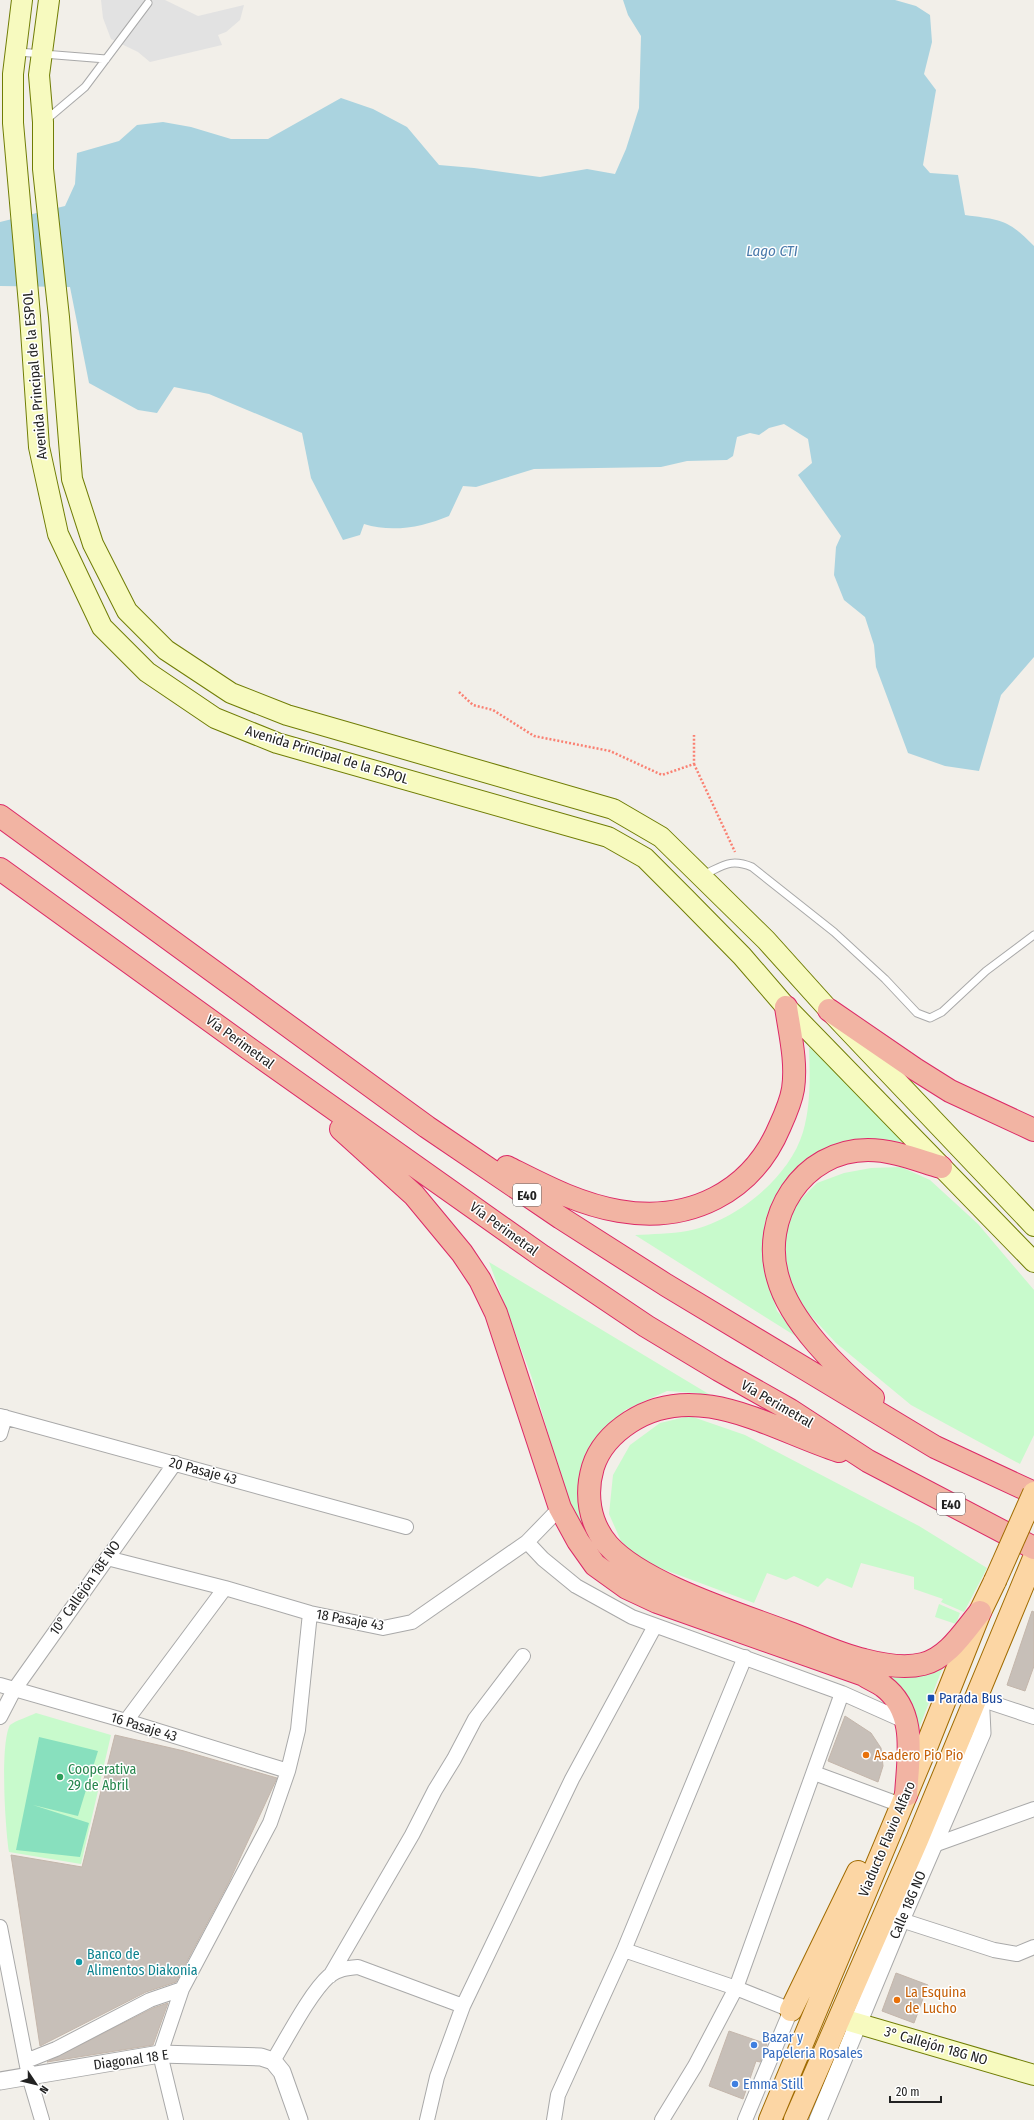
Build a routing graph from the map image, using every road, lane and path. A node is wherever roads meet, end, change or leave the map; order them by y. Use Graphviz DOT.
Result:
graph roads {
  1 [pos="22,0"];
  2 [pos="49,0"];
  3 [pos="148,2"];
  4 [pos="16,52"];
  5 [pos="42,55"];
  6 [pos="106,59"];
  7 [pos="43,122"];
  8 [pos="460,692"];
  9 [pos="694,735"];
  10 [pos="374,739"];
  11 [pos="694,764"];
  12 [pos="364,769"];
  13 [pos="0,816"];
  14 [pos="739,861"];
  15 [pos="0,869"];
  16 [pos="701,876"];
  17 [pos="685,898"];
  18 [pos="1034,935"];
  19 [pos="785,962"];
  20 [pos="765,981"];
  21 [pos="786,1007"];
  22 [pos="829,1010"];
  23 [pos="248,1048"];
  24 [pos="427,1127"];
  25 [pos="1034,1130"];
  26 [pos="941,1167"];
  27 [pos="1034,1226"];
  28 [pos="1034,1262"];
  29 [pos="2,1416"];
  30 [pos="0,1434"];
  31 [pos="935,1447"];
  32 [pos="868,1461"];
  33 [pos="175,1463"];
  34 [pos="1034,1493"];
  35 [pos="560,1508"];
  36 [pos="406,1527"];
  37 [pos="527,1542"];
  38 [pos="1034,1548"];
  39 [pos="107,1558"];
  40 [pos="1034,1558"];
  41 [pos="225,1588"];
  42 [pos="980,1612"];
  43 [pos="310,1613"];
  44 [pos="654,1626"];
  45 [pos="523,1656"];
  46 [pos="745,1658"];
  47 [pos="0,1686"];
  48 [pos="14,1690"];
  49 [pos="842,1693"];
  50 [pos="980,1693"];
  51 [pos="0,1717"];
  52 [pos="1034,1717"];
  53 [pos="126,1721"];
  54 [pos="907,1722"];
  55 [pos="288,1772"];
  56 [pos="814,1773"];
  57 [pos="901,1805"];
  58 [pos="1034,1809"];
  59 [pos="934,1845"];
  60 [pos="901,1920"];
  61 [pos="0,1927"];
  62 [pos="1034,1947"];
  63 [pos="624,1950"];
  64 [pos="330,1976"];
  65 [pos="736,1988"];
  66 [pos="182,1989"];
  67 [pos="463,2006"];
  68 [pos="791,2010"];
  69 [pos="849,2021"];
  70 [pos="160,2054"];
  71 [pos="278,2067"];
  72 [pos="28,2068"];
  73 [pos="1034,2075"];
  74 [pos="0,2081"];
  75 [pos="42,2120"];
  76 [pos="176,2120"];
  77 [pos="299,2120"];
  78 [pos="428,2120"];
  79 [pos="554,2120"];
  80 [pos="662,2120"];
  81 [pos="746,2120"];
  82 [pos="770,2120"];
  83 [pos="795,2120"];
  84 [pos="818,2120"];
  1 -- 4 [label="main road, Avenida Principal de la ESPOL"];
  2 -- 5 [label="main road, Avenida Principal de la ESPOL"];
  3 -- 6 [label="lane"];
  4 -- 5 [label="lane"];
  4 -- 12 [label="main road, Avenida Principal de la ESPOL"];
  5 -- 6 [label="lane"];
  5 -- 7 [label="main road, Avenida Principal de la ESPOL"];
  6 -- 7 [label="lane"];
  7 -- 10 [label="main road, Avenida Principal de la ESPOL"];
  8 -- 11 [label="path"];
  9 -- 11 [label="path"];
  10 -- 12 [label="main road"];
  10 -- 16 [label="main road, Avenida Principal de la ESPOL"];
  11 -- 14 [label="path"];
  12 -- 17 [label="main road, Avenida Principal de la ESPOL"];
  13 -- 24 [label="highway, E40"];
  14 -- 16 [label="lane"];
  14 -- 18 [label="lane"];
  15 -- 23 [label="highway, Vía Perimetral / E40"];
  16 -- 17 [label="main road"];
  16 -- 19 [label="main road, Avenida Principal de la ESPOL"];
  17 -- 20 [label="main road, Avenida Principal de la ESPOL"];
  19 -- 20 [label="main road"];
  19 -- 22 [label="main road, Avenida Principal de la ESPOL"];
  20 -- 21 [label="main road, Avenida Principal de la ESPOL"];
  21 -- 24 [label="highway"];
  21 -- 26 [label="main road, Avenida Principal de la ESPOL"];
  22 -- 25 [label="highway"];
  22 -- 27 [label="main road, Avenida Principal de la ESPOL"];
  23 -- 32 [label="highway, Vía Perimetral / E40"];
  23 -- 35 [label="highway"];
  24 -- 31 [label="highway, E40"];
  26 -- 28 [label="main road, Avenida Principal de la ESPOL"];
  26 -- 31 [label="highway"];
  29 -- 30 [label="street"];
  29 -- 33 [label="street, 20 Pasaje 43"];
  31 -- 34 [label="highway, E40"];
  32 -- 38 [label="highway, Vía Perimetral / E40"];
  32 -- 42 [label="highway"];
  33 -- 36 [label="street, 20 Pasaje 43"];
  33 -- 39 [label="street, 10° Callejón 18E NO"];
  34 -- 42 [label="main road, Viaducto Flavio Alfaro, bridge"];
  35 -- 37 [label="street, 18 Pasaje 43"];
  35 -- 54 [label="highway"];
  37 -- 43 [label="street, 18 Pasaje 43"];
  37 -- 44 [label="street"];
  39 -- 41 [label="street, 18 Pasaje 43"];
  39 -- 48 [label="street, 10° Callejón 18E NO"];
  40 -- 50 [label="main road, Viaducto Flavio Alfaro"];
  41 -- 43 [label="street, 18 Pasaje 43"];
  41 -- 53 [label="street"];
  42 -- 57 [label="main road, Viaducto Flavio Alfaro"];
  43 -- 55 [label="street"];
  44 -- 46 [label="street"];
  44 -- 67 [label="street"];
  45 -- 64 [label="street"];
  46 -- 49 [label="street"];
  46 -- 63 [label="street"];
  47 -- 48 [label="street, 16 Pasaje 43"];
  48 -- 51 [label="street, 10° Callejón 18E NO"];
  48 -- 53 [label="street, 16 Pasaje 43"];
  49 -- 54 [label="street"];
  49 -- 56 [label="street"];
  50 -- 52 [label="street"];
  50 -- 59 [label="street, Calle 18G NO"];
  50 -- 69 [label="main road, Viaducto Flavio Alfaro"];
  53 -- 55 [label="street, 16 Pasaje 43"];
  54 -- 57 [label="highway"];
  55 -- 66 [label="street"];
  56 -- 57 [label="street"];
  56 -- 65 [label="street"];
  57 -- 68 [label="main road"];
  57 -- 82 [label="main road, Viaducto Flavio Alfaro"];
  58 -- 59 [label="street"];
  59 -- 60 [label="street, Calle 18G NO"];
  60 -- 62 [label="street"];
  60 -- 69 [label="street, Calle 18G NO"];
  61 -- 72 [label="street"];
  63 -- 65 [label="street"];
  63 -- 79 [label="street"];
  64 -- 67 [label="street"];
  64 -- 71 [label="street"];
  65 -- 68 [label="street"];
  65 -- 80 [label="street"];
  66 -- 70 [label="street"];
  66 -- 72 [label="street"];
  67 -- 78 [label="street"];
  68 -- 81 [label="street"];
  69 -- 73 [label="main road, 3° Callejón 18G NO"];
  69 -- 83 [label="main road, Viaducto Flavio Alfaro"];
  69 -- 84 [label="street, Calle 18G NO"];
  70 -- 71 [label="street, Diagonal 18 E"];
  70 -- 72 [label="street, Diagonal 18 E"];
  70 -- 76 [label="street"];
  71 -- 77 [label="street"];
  72 -- 74 [label="street, Diagonal 18 E"];
  72 -- 75 [label="street"];
}
